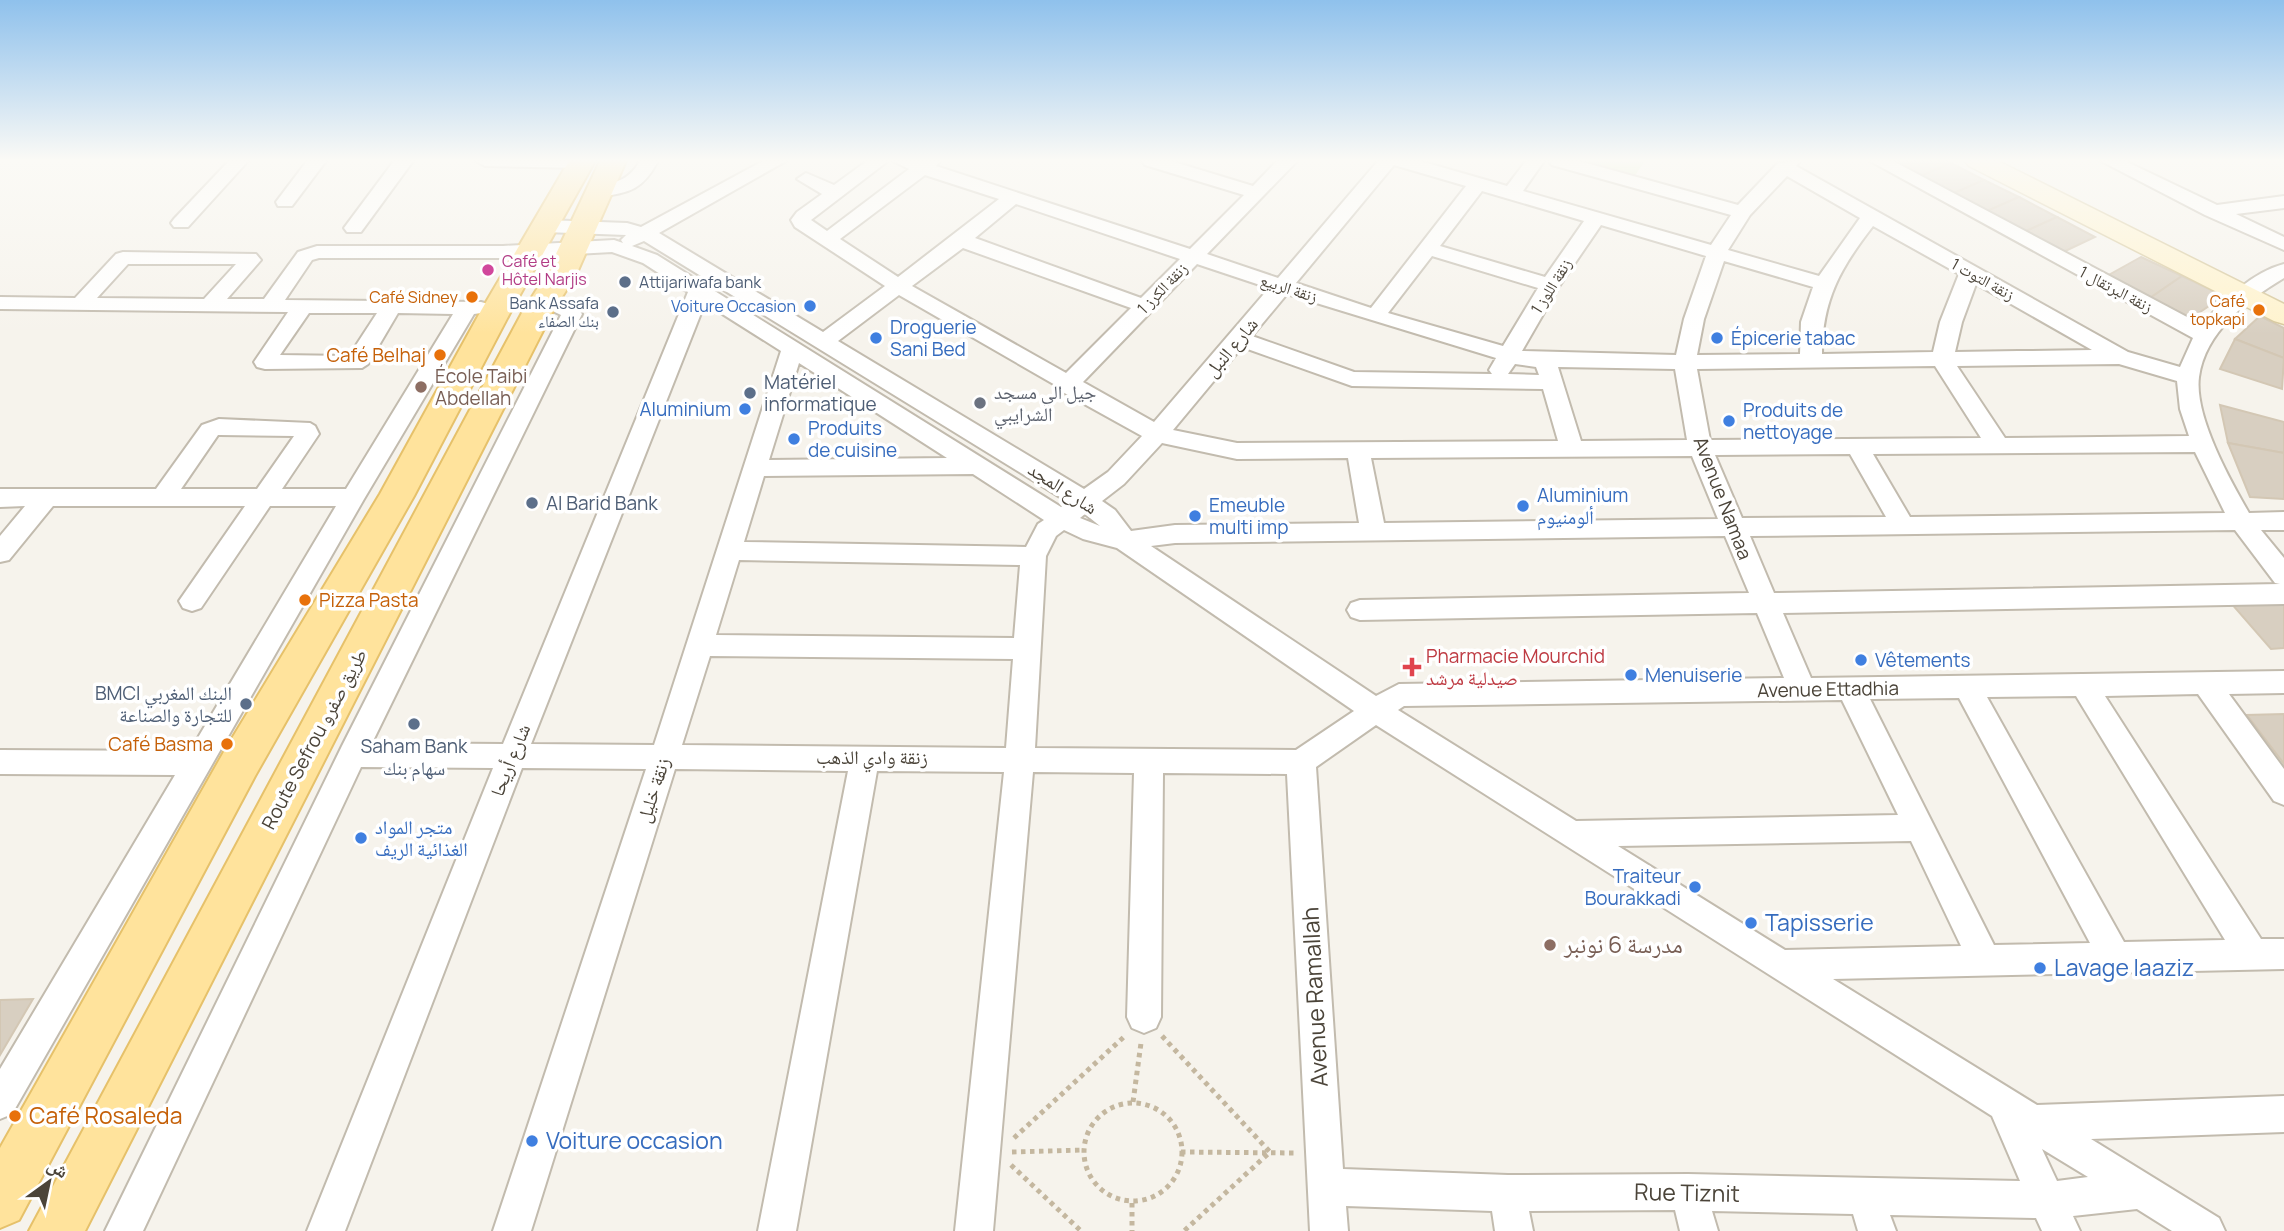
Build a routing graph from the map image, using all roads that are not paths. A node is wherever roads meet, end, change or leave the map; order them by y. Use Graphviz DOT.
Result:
graph roads {
  1 [pos="185,218"];
  2 [pos="361,218"];
  3 [pos="565,218"];
  4 [pos="576,218"];
  5 [pos="669,218"];
  6 [pos="803,218"];
  7 [pos="856,218"];
  8 [pos="987,218"];
  9 [pos="1078,218"];
  10 [pos="1231,218"];
  11 [pos="1339,218"];
  12 [pos="1451,218"];
  13 [pos="1595,218"];
  14 [pos="1597,218"];
  15 [pos="1738,218"];
  16 [pos="1869,218"];
  17 [pos="1875,218"];
  18 [pos="1986,218"];
  19 [pos="2091,218"];
  20 [pos="2228,218"];
  21 [pos="181,223"];
  22 [pos="354,228"];
  23 [pos="642,232"];
  24 [pos="559,238"];
  25 [pos="961,240"];
  26 [pos="826,241"];
  27 [pos="2284,244"];
  28 [pos="621,247"];
  29 [pos="1428,248"];
  30 [pos="1717,252"];
  31 [pos="1193,256"];
  32 [pos="2284,270"];
  33 [pos="1970,272"];
  34 [pos="1824,284"];
  35 [pos="1550,285"];
  36 [pos="1282,286"];
  37 [pos="900,287"];
  38 [pos="699,291"];
  39 [pos="2244,296"];
  40 [pos="545,300"];
  41 [pos="0,303"];
  42 [pos="80,304"];
  43 [pos="210,305"];
  44 [pos="270,306"];
  45 [pos="1144,306"];
  46 [pos="302,307"];
  47 [pos="391,307"];
  48 [pos="482,309"];
  49 [pos="2284,315"];
  50 [pos="1375,316"];
  51 [pos="2206,337"];
  52 [pos="1239,339"];
  53 [pos="824,341"];
  54 [pos="792,349"];
  55 [pos="1508,356"];
  56 [pos="2120,357"];
  57 [pos="1811,360"];
  58 [pos="1942,360"];
  59 [pos="1685,362"];
  60 [pos="1548,372"];
  61 [pos="2188,377"];
  62 [pos="1494,382"];
  63 [pos="1067,385"];
  64 [pos="1157,434"];
  65 [pos="1997,444"];
  66 [pos="2204,444"];
  67 [pos="1857,447"];
  68 [pos="1572,448"];
  69 [pos="1700,448"];
  70 [pos="1358,450"];
  71 [pos="976,466"];
  72 [pos="754,468"];
  73 [pos="352,497"];
  74 [pos="0,498"];
  75 [pos="46,498"];
  76 [pos="162,498"];
  77 [pos="264,498"];
  78 [pos="1073,510"];
  79 [pos="2242,521"];
  80 [pos="2284,521"];
  81 [pos="1903,525"];
  82 [pos="1732,528"];
  83 [pos="1373,532"];
  84 [pos="1125,541"];
  85 [pos="730,551"];
  86 [pos="0,553"];
  87 [pos="1033,556"];
  88 [pos="2284,576"];
  89 [pos="2284,594"];
  90 [pos="192,601"];
  91 [pos="1767,605"];
  92 [pos="1360,610"];
  93 [pos="700,645"];
  94 [pos="1027,649"];
  95 [pos="2284,682"];
  96 [pos="2206,684"];
  97 [pos="2084,686"];
  98 [pos="1967,687"];
  99 [pos="1802,689"];
  100 [pos="1851,689"];
  101 [pos="1376,711"];
  102 [pos="352,755"];
  103 [pos="512,756"];
  104 [pos="664,756"];
  105 [pos="864,757"];
  106 [pos="1020,758"];
  107 [pos="1149,759"];
  108 [pos="0,762"];
  109 [pos="1301,762"];
  110 [pos="198,763"];
  111 [pos="2284,792"];
  112 [pos="1918,828"];
  113 [pos="1575,834"];
  114 [pos="2252,954"];
  115 [pos="2284,954"];
  116 [pos="2115,957"];
  117 [pos="1984,959"];
  118 [pos="1784,965"];
  119 [pos="1144,1017"];
  120 [pos="0,1102"];
  121 [pos="2004,1104"];
  122 [pos="2284,1114"];
  123 [pos="2036,1123"];
  124 [pos="1325,1170"];
  125 [pos="2141,1189"];
  126 [pos="1688,1192"];
  127 [pos="1508,1193"];
  128 [pos="1865,1196"];
  129 [pos="0,1200"];
  130 [pos="2054,1216"];
  131 [pos="57,1231"];
  132 [pos="124,1231"];
  133 [pos="326,1231"];
  134 [pos="512,1231"];
  135 [pos="777,1231"];
  136 [pos="974,1231"];
  137 [pos="1329,1231"];
  138 [pos="1514,1231"];
  139 [pos="1699,1231"];
  140 [pos="1877,1231"];
  141 [pos="2206,1231"];
  1 -- 21 [label="street"];
  2 -- 22 [label="street"];
  3 -- 24 [label="main road"];
  4 -- 24 [label="main road"];
  5 -- 23 [label="street"];
  6 -- 26 [label="street"];
  7 -- 26 [label="street"];
  8 -- 25 [label="street"];
  9 -- 31 [label="street, زنقة الربيع"];
  10 -- 31 [label="street, زنقة الكرز 1"];
  11 -- 36 [label="street, شارع النبل"];
  12 -- 29 [label="street"];
  13 -- 35 [label="street, زنقة اللوز 1"];
  14 -- 30 [label="street"];
  15 -- 30 [label="street, Avenue Namaa"];
  16 -- 34 [label="street"];
  17 -- 33 [label="street, زنقة التوت 1"];
  18 -- 51 [label="street, زنقة البرتقال 1"];
  19 -- 39 [label="street"];
  20 -- 27 [label="street"];
  23 -- 24 [label="street, شارع المجد"];
  23 -- 28 [label="street"];
  23 -- 53 [label="street, شارع المجد"];
  24 -- 28 [label="street, شارع المجد"];
  24 -- 40 [label="main road, Route Sefrou طريق صفرو"];
  24 -- 44 [label="street"];
  24 -- 48 [label="main road"];
  25 -- 37 [label="street"];
  25 -- 45 [label="street"];
  26 -- 37 [label="street"];
  28 -- 38 [label="street, شارع المجد"];
  29 -- 35 [label="street"];
  29 -- 50 [label="street"];
  30 -- 34 [label="street"];
  30 -- 59 [label="street, Avenue Namaa"];
  31 -- 36 [label="street, زنقة الربيع"];
  31 -- 45 [label="street, زنقة الكرز 1"];
  32 -- 39 [label="street"];
  33 -- 56 [label="street, زنقة التوت 1"];
  33 -- 58 [label="street"];
  34 -- 57 [label="street"];
  35 -- 55 [label="street, زنقة اللوز 1"];
  36 -- 50 [label="street, زنقة الربيع"];
  36 -- 52 [label="street, شارع النبل"];
  37 -- 53 [label="street"];
  37 -- 63 [label="street"];
  38 -- 54 [label="street, شارع المجد"];
  38 -- 103 [label="street, شارع أريحا"];
  39 -- 49 [label="street"];
  39 -- 51 [label="street"];
  40 -- 102 [label="street"];
  40 -- 131 [label="main road, Route Sefrou طريق صفرو"];
  41 -- 42 [label="street"];
  42 -- 43 [label="street"];
  42 -- 43 [label="street"];
  43 -- 44 [label="street"];
  44 -- 46 [label="street"];
  45 -- 63 [label="street, زنقة الكرز 1"];
  46 -- 47 [label="street"];
  46 -- 47 [label="street"];
  47 -- 48 [label="street"];
  48 -- 73 [label="street"];
  48 -- 129 [label="main road"];
  50 -- 55 [label="street, زنقة الربيع"];
  51 -- 61 [label="street"];
  52 -- 62 [label="street"];
  52 -- 64 [label="street, شارع النبل"];
  53 -- 78 [label="street, شارع المجد"];
  54 -- 71 [label="street, شارع المجد"];
  54 -- 72 [label="street, زنقة خليل"];
  55 -- 60 [label="street, زنقة الربيع"];
  55 -- 62 [label="street, زنقة اللوز 1"];
  56 -- 58 [label="street, زنقة الربيع"];
  56 -- 61 [label="street, زنقة التوت 1"];
  57 -- 58 [label="street, زنقة الربيع"];
  57 -- 59 [label="street, زنقة الربيع"];
  58 -- 65 [label="street"];
  59 -- 60 [label="street, زنقة الربيع"];
  59 -- 69 [label="street, Avenue Namaa"];
  60 -- 62 [label="street"];
  60 -- 68 [label="street"];
  61 -- 66 [label="street"];
  63 -- 64 [label="street"];
  64 -- 70 [label="street"];
  64 -- 78 [label="street, شارع النبل"];
  65 -- 66 [label="street"];
  65 -- 67 [label="street"];
  66 -- 79 [label="street"];
  67 -- 69 [label="street"];
  67 -- 81 [label="street"];
  68 -- 69 [label="street"];
  68 -- 70 [label="street"];
  69 -- 82 [label="street, Avenue Namaa"];
  70 -- 83 [label="street"];
  71 -- 72 [label="street"];
  71 -- 78 [label="street, شارع المجد"];
  72 -- 85 [label="street, زنقة خليل"];
  73 -- 77 [label="street"];
  73 -- 110 [label="street"];
  74 -- 75 [label="street"];
  75 -- 76 [label="street"];
  75 -- 86 [label="street"];
  76 -- 77 [label="street"];
  76 -- 77 [label="street"];
  77 -- 90 [label="street"];
  78 -- 84 [label="street, شارع المجد"];
  78 -- 87 [label="street, شارع النبل"];
  79 -- 80 [label="street"];
  79 -- 81 [label="street"];
  79 -- 88 [label="street"];
  81 -- 82 [label="street"];
  82 -- 83 [label="street"];
  82 -- 91 [label="street, Avenue Namaa"];
  83 -- 84 [label="street"];
  84 -- 101 [label="street"];
  85 -- 87 [label="street"];
  85 -- 93 [label="street, زنقة خليل"];
  87 -- 94 [label="street"];
  89 -- 91 [label="street"];
  91 -- 92 [label="street"];
  91 -- 99 [label="street, Avenue Namaa"];
  93 -- 94 [label="street"];
  93 -- 104 [label="street, زنقة خليل"];
  94 -- 106 [label="street"];
  95 -- 96 [label="street, Avenue Ettadhia"];
  96 -- 97 [label="street, Avenue Ettadhia"];
  96 -- 111 [label="street"];
  97 -- 98 [label="street, Avenue Ettadhia"];
  97 -- 114 [label="street"];
  98 -- 100 [label="street, Avenue Ettadhia"];
  98 -- 116 [label="street"];
  99 -- 100 [label="street, Avenue Ettadhia"];
  99 -- 101 [label="street, Avenue Ettadhia"];
  100 -- 112 [label="street"];
  101 -- 109 [label="street"];
  101 -- 113 [label="street"];
  102 -- 103 [label="street, زنقة وادي الذهب"];
  102 -- 132 [label="street"];
  103 -- 104 [label="street, زنقة وادي الذهب"];
  103 -- 133 [label="street, شارع أريحا"];
  104 -- 105 [label="street, زنقة وادي الذهب"];
  104 -- 134 [label="street, زنقة خليل"];
  105 -- 106 [label="street, زنقة وادي الذهب"];
  105 -- 135 [label="street"];
  106 -- 107 [label="street, زنقة وادي الذهب"];
  106 -- 136 [label="street"];
  107 -- 109 [label="street, زنقة وادي الذهب"];
  107 -- 119 [label="street"];
  108 -- 110 [label="street"];
  109 -- 124 [label="street, Avenue Ramallah"];
  110 -- 120 [label="street"];
  112 -- 113 [label="street"];
  112 -- 117 [label="street"];
  113 -- 118 [label="street"];
  114 -- 115 [label="street"];
  114 -- 116 [label="street"];
  116 -- 117 [label="street"];
  117 -- 118 [label="street"];
  118 -- 121 [label="street"];
  121 -- 123 [label="street"];
  121 -- 130 [label="street"];
  122 -- 123 [label="street"];
  123 -- 125 [label="street"];
  124 -- 127 [label="street, Rue Tiznit"];
  124 -- 137 [label="street, Avenue Ramallah"];
  125 -- 130 [label="street"];
  125 -- 141 [label="street"];
  126 -- 127 [label="street, Rue Tiznit"];
  126 -- 128 [label="street, Rue Tiznit"];
  126 -- 139 [label="street"];
  127 -- 138 [label="street"];
  128 -- 130 [label="street, Rue Tiznit"];
  128 -- 140 [label="street"];
}
